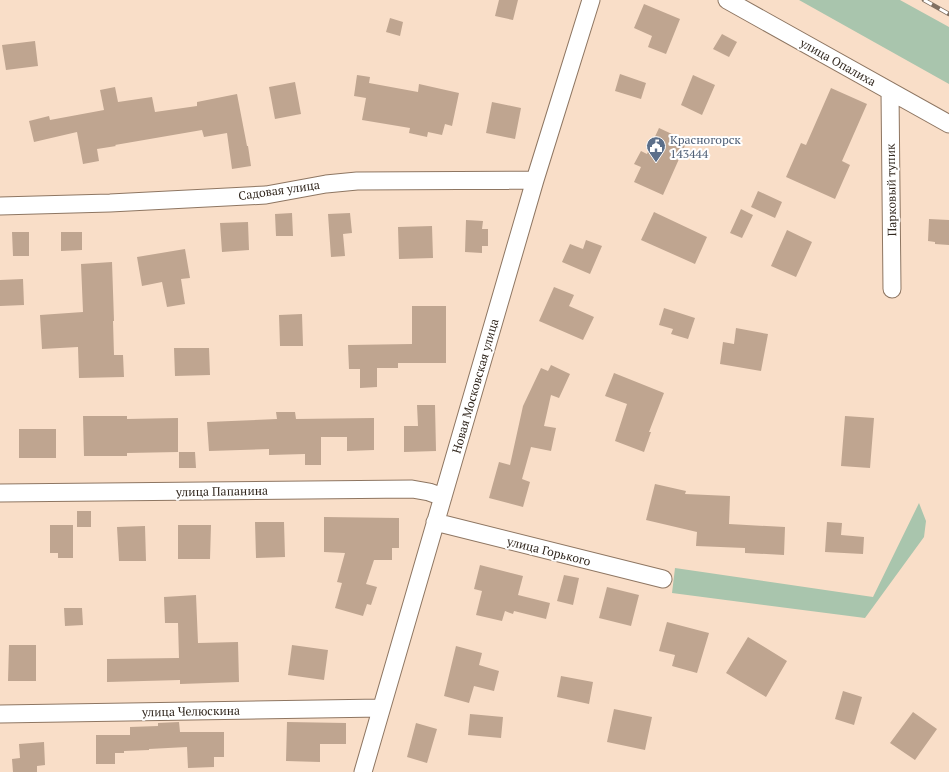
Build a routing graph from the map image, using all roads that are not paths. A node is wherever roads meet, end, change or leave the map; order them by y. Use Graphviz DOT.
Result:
graph roads {
  1 [pos="591,0"];
  2 [pos="727,0"];
  3 [pos="890,91"];
  4 [pos="949,124"];
  5 [pos="535,180"];
  6 [pos="0,206"];
  7 [pos="892,289"];
  8 [pos="0,493"];
  9 [pos="443,497"];
  10 [pos="435,522"];
  11 [pos="663,579"];
  12 [pos="381,708"];
  13 [pos="0,714"];
  14 [pos="363,772"];
  1 -- 5 [label="street, Новая Московская улица"];
  2 -- 3 [label="street, улица Опалиха"];
  3 -- 4 [label="street, улица Опалиха"];
  3 -- 7 [label="street, Парковый тупик"];
  5 -- 6 [label="street, Садовая улица"];
  5 -- 9 [label="street, Новая Московская улица"];
  8 -- 9 [label="street, улица Папанина"];
  9 -- 10 [label="street, Новая Московская улица"];
  10 -- 11 [label="street, улица Горького"];
  10 -- 12 [label="street, Новая Московская улица"];
  12 -- 13 [label="street, улица Челюскина"];
  12 -- 14 [label="street, Новая Московская улица"];
}
